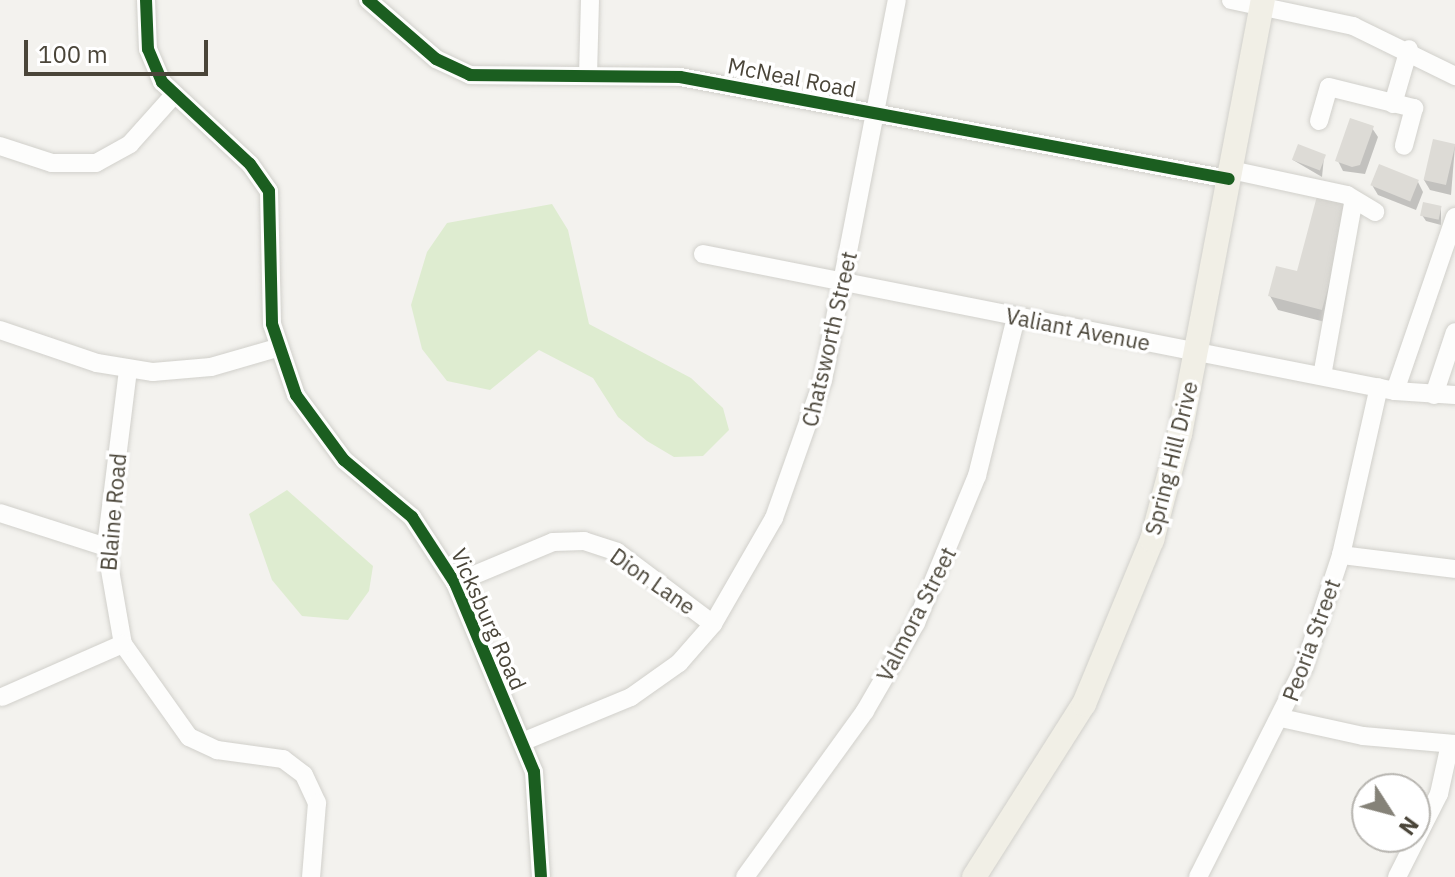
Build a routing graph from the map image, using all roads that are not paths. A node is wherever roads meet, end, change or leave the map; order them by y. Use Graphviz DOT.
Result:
graph roads {
  1 [pos="146,0"];
  2 [pos="368,0"];
  3 [pos="590,0"];
  4 [pos="897,0"];
  5 [pos="1231,0"];
  6 [pos="1262,3"];
  7 [pos="1409,49"];
  8 [pos="588,76"];
  9 [pos="1455,76"];
  10 [pos="173,96"];
  11 [pos="1393,104"];
  12 [pos="875,114"];
  13 [pos="1319,121"];
  14 [pos="0,146"];
  15 [pos="1404,146"];
  16 [pos="1230,175"];
  17 [pos="1353,203"];
  18 [pos="1375,212"];
  19 [pos="1455,217"];
  20 [pos="703,254"];
  21 [pos="842,284"];
  22 [pos="1016,317"];
  23 [pos="0,330"];
  24 [pos="1455,332"];
  25 [pos="277,348"];
  26 [pos="1196,352"];
  27 [pos="128,370"];
  28 [pos="1322,376"];
  29 [pos="1387,389"];
  30 [pos="1434,395"];
  31 [pos="1455,395"];
  32 [pos="0,513"];
  33 [pos="106,547"];
  34 [pos="1341,555"];
  35 [pos="1455,569"];
  36 [pos="455,583"];
  37 [pos="713,624"];
  38 [pos="123,644"];
  39 [pos="1,699"];
  40 [pos="1281,718"];
  41 [pos="522,742"];
  42 [pos="1452,744"];
  43 [pos="311,877"];
  44 [pos="541,877"];
  45 [pos="745,877"];
  46 [pos="974,877"];
  47 [pos="1198,877"];
  48 [pos="1397,877"];
  1 -- 10 [label="street, Vicksburg Road"];
  2 -- 8 [label="street, McNeal Road"];
  3 -- 8 [label="street"];
  4 -- 12 [label="street, Chatsworth Street"];
  5 -- 6 [label="street"];
  6 -- 7 [label="street"];
  6 -- 16 [label="main road, Spring Hill Drive"];
  7 -- 9 [label="street"];
  7 -- 11 [label="street"];
  8 -- 12 [label="street, McNeal Road"];
  10 -- 14 [label="street"];
  10 -- 25 [label="street, Vicksburg Road"];
  11 -- 13 [label="street"];
  11 -- 15 [label="street"];
  12 -- 16 [label="street, McNeal Road"];
  12 -- 21 [label="street, Chatsworth Street"];
  16 -- 17 [label="street, McNeal Road"];
  16 -- 26 [label="main road, Spring Hill Drive"];
  17 -- 18 [label="street, McNeal Road"];
  17 -- 28 [label="street"];
  19 -- 29 [label="street, Peoria Street"];
  20 -- 21 [label="street, Valiant Avenue"];
  21 -- 22 [label="street, Valiant Avenue"];
  21 -- 37 [label="street, Chatsworth Street"];
  22 -- 26 [label="street, Valiant Avenue"];
  22 -- 45 [label="street, Valmora Street"];
  23 -- 27 [label="street"];
  24 -- 30 [label="street"];
  25 -- 27 [label="street"];
  25 -- 36 [label="street, Vicksburg Road"];
  26 -- 28 [label="street, Valiant Avenue"];
  26 -- 46 [label="main road, Spring Hill Drive"];
  27 -- 33 [label="street, Blaine Road"];
  28 -- 29 [label="street, Valiant Avenue"];
  29 -- 30 [label="street, Valiant Avenue"];
  29 -- 34 [label="street, Peoria Street"];
  30 -- 31 [label="street, Valiant Avenue"];
  32 -- 33 [label="street"];
  33 -- 38 [label="street, Blaine Road"];
  34 -- 35 [label="street"];
  34 -- 40 [label="street, Peoria Street"];
  36 -- 37 [label="street, Dion Lane"];
  36 -- 41 [label="street, Vicksburg Road"];
  37 -- 41 [label="street, Chatsworth Street"];
  38 -- 39 [label="street"];
  38 -- 43 [label="street, Blaine Road"];
  40 -- 42 [label="street"];
  40 -- 47 [label="street, Peoria Street"];
  41 -- 44 [label="street, Vicksburg Road"];
  42 -- 48 [label="street"];
}
